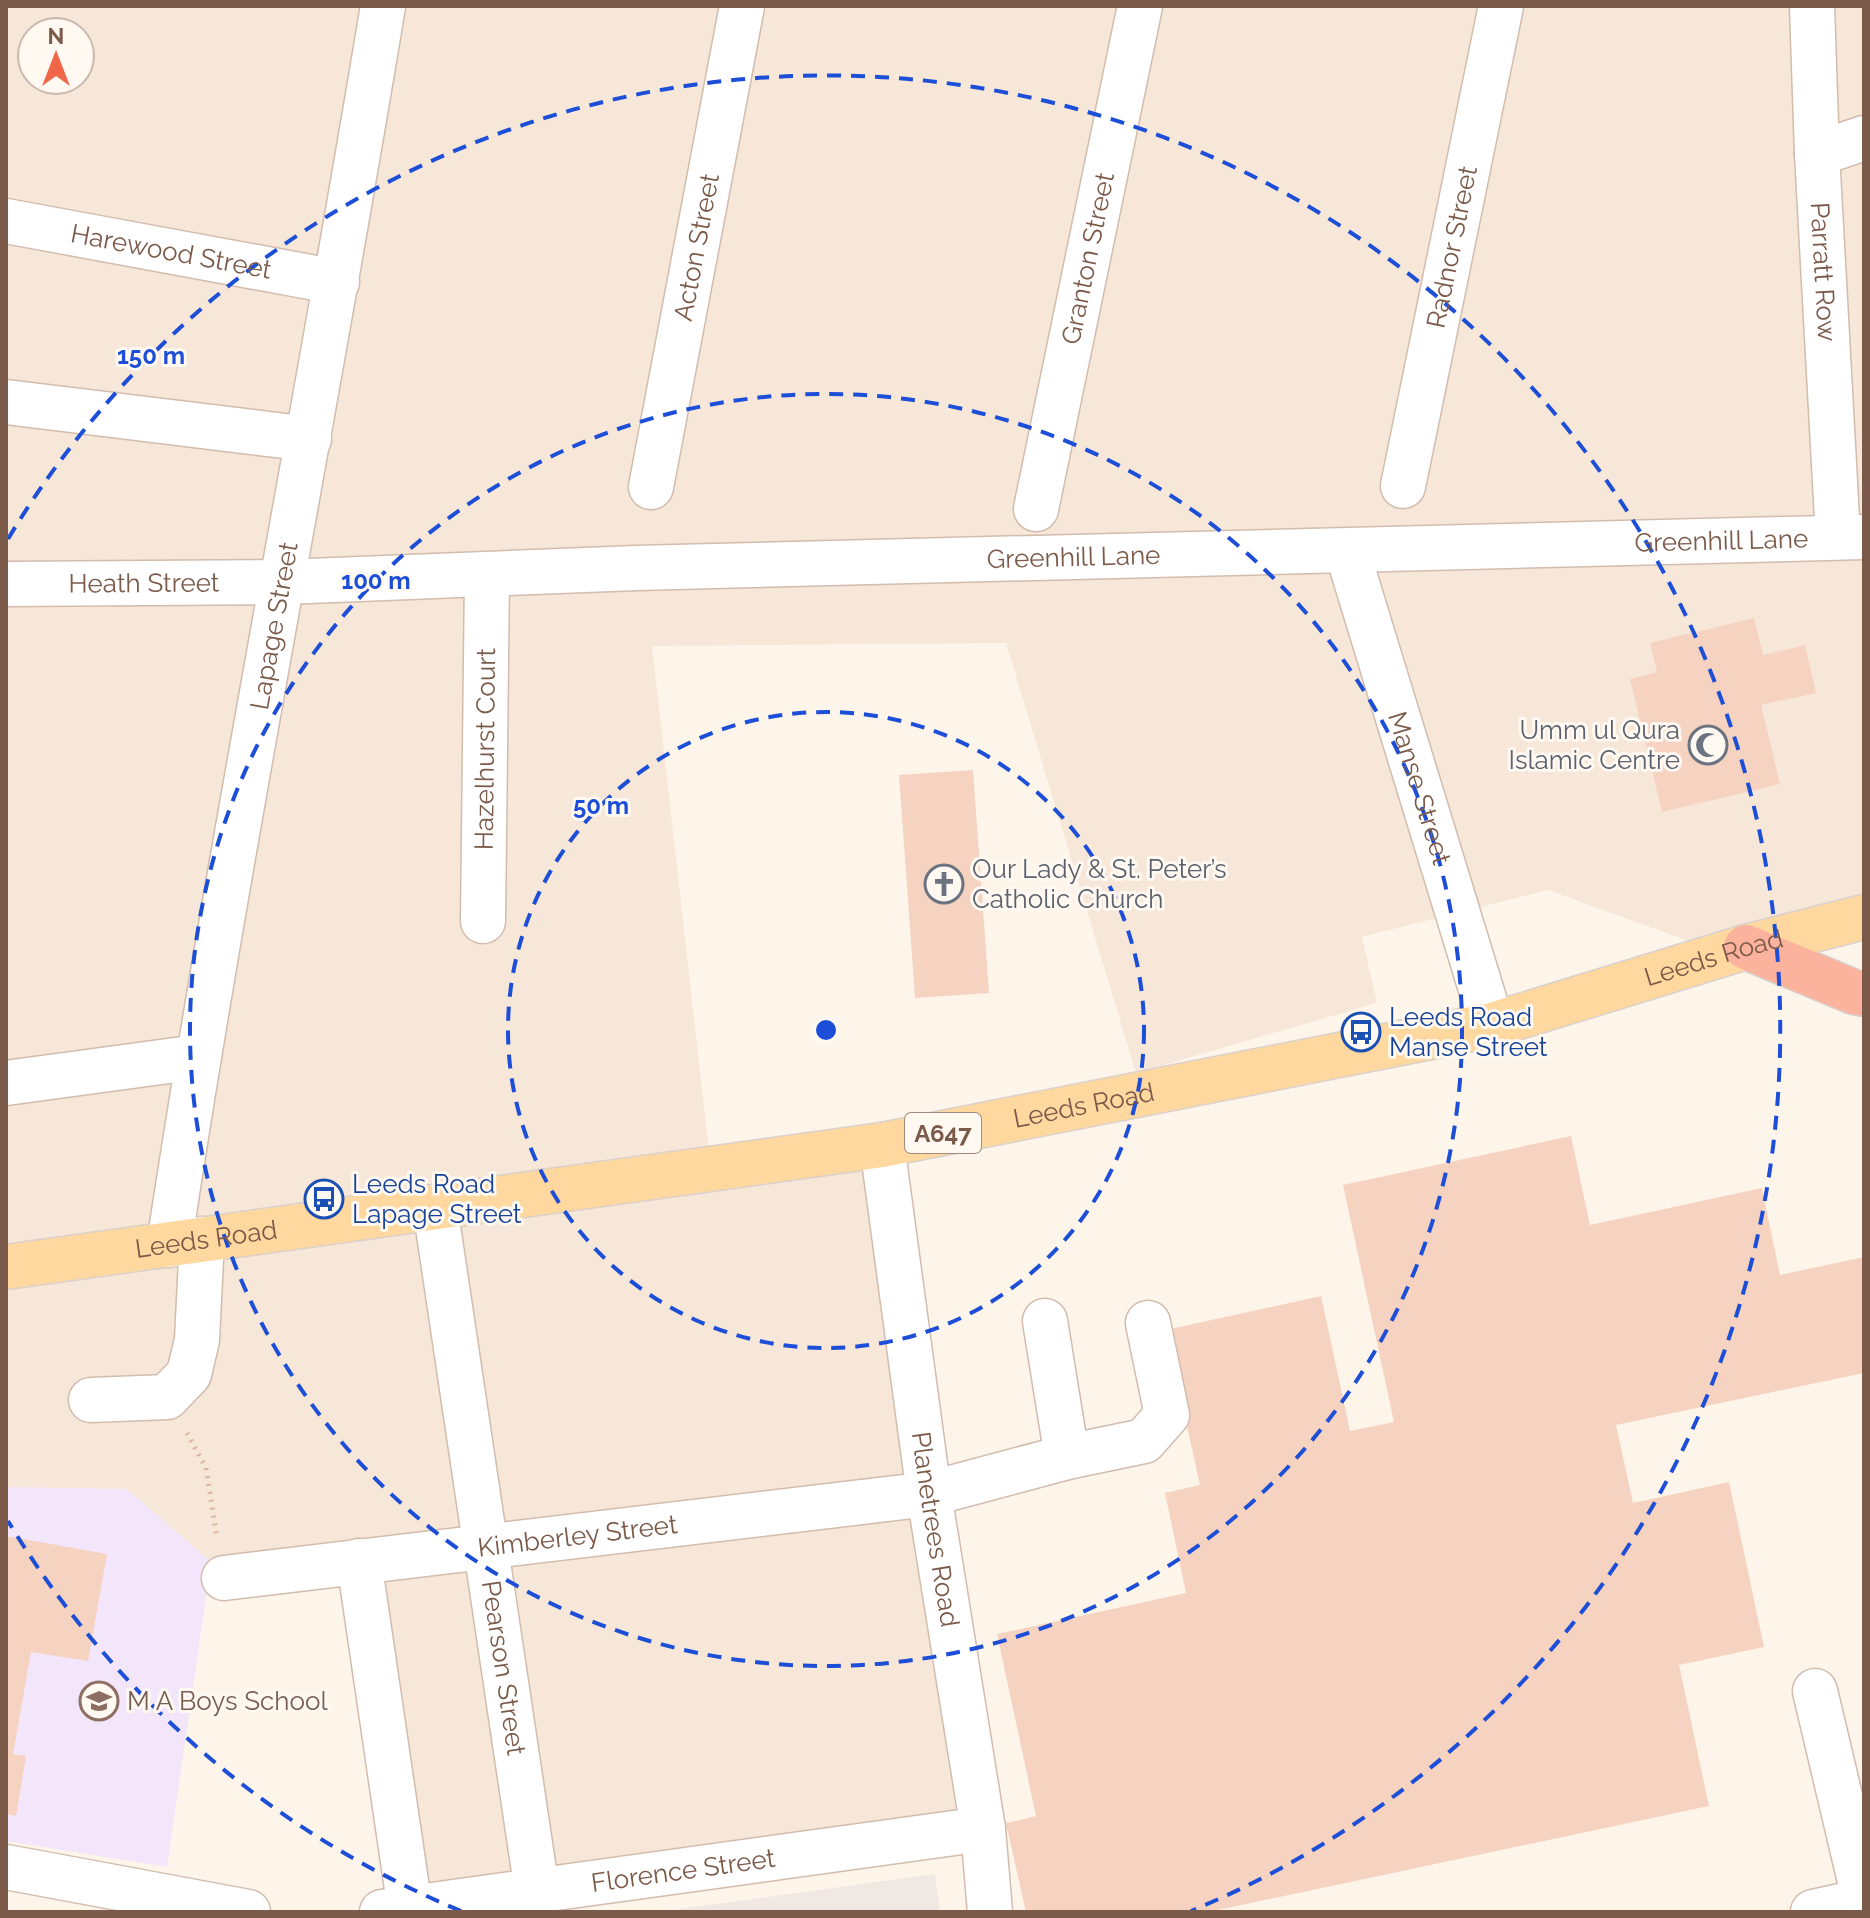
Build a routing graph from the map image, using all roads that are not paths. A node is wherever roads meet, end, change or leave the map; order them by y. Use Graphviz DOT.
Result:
graph roads {
  1 [pos="383,6"];
  2 [pos="742,6"];
  3 [pos="1140,6"];
  4 [pos="1501,6"];
  5 [pos="1812,6"];
  6 [pos="1864,138"];
  7 [pos="1817,154"];
  8 [pos="6,221"];
  9 [pos="337,282"];
  10 [pos="6,402"];
  11 [pos="309,439"];
  12 [pos="1403,486"];
  13 [pos="651,487"];
  14 [pos="1036,509"];
  15 [pos="1834,538"];
  16 [pos="1347,551"];
  17 [pos="487,575"];
  18 [pos="284,582"];
  19 [pos="6,584"];
  20 [pos="1864,917"];
  21 [pos="483,921"];
  22 [pos="1746,947"];
  23 [pos="1864,994"];
  24 [pos="1492,1025"];
  25 [pos="198,1057"];
  26 [pos="6,1083"];
  27 [pos="882,1145"];
  28 [pos="435,1207"];
  29 [pos="186,1242"];
  30 [pos="6,1267"];
  31 [pos="1045,1321"];
  32 [pos="1148,1323"];
  33 [pos="91,1400"];
  34 [pos="1067,1457"];
  35 [pos="929,1494"];
  36 [pos="485,1547"];
  37 [pos="359,1561"];
  38 [pos="224,1578"];
  39 [pos="1815,1691"];
  40 [pos="983,1829"];
  41 [pos="6,1867"];
  42 [pos="537,1891"];
  43 [pos="1864,1900"];
  44 [pos="481,1905"];
  45 [pos="396,1910"];
  46 [pos="248,1912"];
  47 [pos="990,1912"];
  48 [pos="1813,1912"];
  1 -- 9 [label="street, Lapage Street"];
  2 -- 13 [label="street, Acton Street"];
  3 -- 14 [label="street, Granton Street"];
  4 -- 12 [label="street, Radnor Street"];
  5 -- 7 [label="street, Parratt Row"];
  6 -- 7 [label="street"];
  7 -- 15 [label="street, Parratt Row"];
  8 -- 9 [label="street, Harewood Street"];
  9 -- 11 [label="street, Lapage Street"];
  10 -- 11 [label="street"];
  11 -- 18 [label="street, Lapage Street"];
  15 -- 16 [label="street, Greenhill Lane"];
  16 -- 17 [label="street, Greenhill Lane"];
  16 -- 24 [label="street, Manse Street"];
  17 -- 18 [label="street, Greenhill Lane"];
  17 -- 21 [label="street, Hazelhurst Court"];
  18 -- 19 [label="street, Heath Street"];
  18 -- 25 [label="street, Lapage Street"];
  20 -- 22 [label="main road, Leeds Road / A647"];
  22 -- 23 [label="highway"];
  22 -- 24 [label="main road, Leeds Road / A647"];
  24 -- 27 [label="main road, Leeds Road / A647"];
  25 -- 26 [label="street"];
  25 -- 29 [label="street, Lapage Street"];
  27 -- 28 [label="main road, Leeds Road / A647"];
  27 -- 35 [label="street, Planetrees Road"];
  28 -- 29 [label="main road, Leeds Road / A647"];
  28 -- 36 [label="street, Pearson Street"];
  29 -- 30 [label="main road, Leeds Road / A647"];
  29 -- 33 [label="street, Lapage Street"];
  31 -- 34 [label="street"];
  32 -- 34 [label="street, Kimberley Street"];
  34 -- 35 [label="street, Kimberley Street"];
  35 -- 36 [label="street, Kimberley Street"];
  35 -- 40 [label="street, Planetrees Road"];
  36 -- 37 [label="street, Kimberley Street"];
  36 -- 42 [label="street, Pearson Street"];
  37 -- 38 [label="street, Kimberley Street"];
  37 -- 45 [label="street"];
  39 -- 43 [label="street"];
  40 -- 42 [label="street, Florence Street"];
  40 -- 47 [label="street, Planetrees Road"];
  41 -- 46 [label="street"];
  42 -- 44 [label="street, Florence Street"];
  43 -- 48 [label="street"];
  44 -- 45 [label="street, Florence Street"];
}
